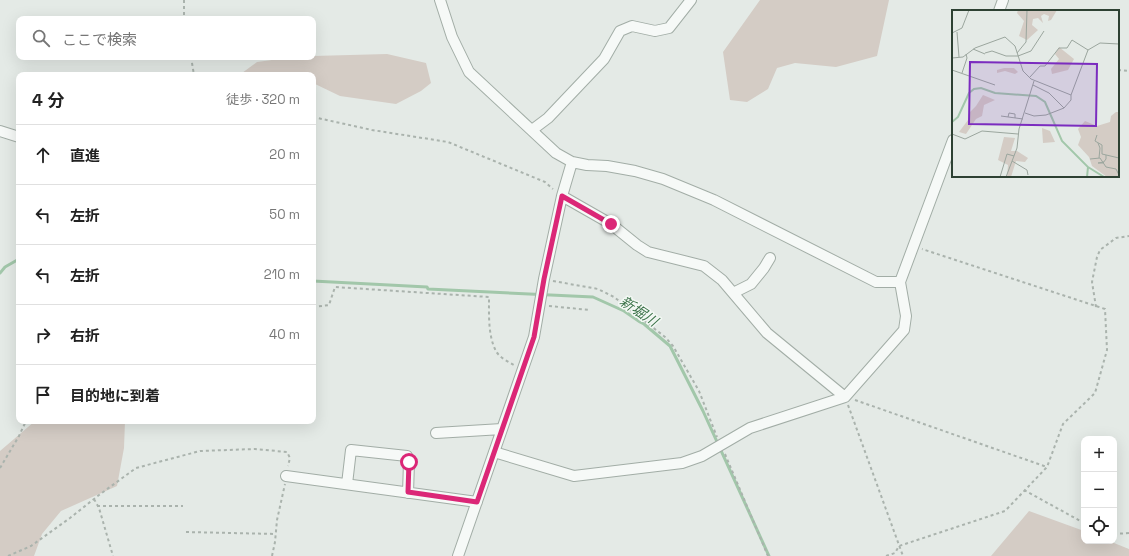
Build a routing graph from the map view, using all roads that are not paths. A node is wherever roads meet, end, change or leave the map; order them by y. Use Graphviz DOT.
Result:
graph roads {
  1 [pos="440,0"];
  2 [pos="691,0"];
  3 [pos="1003,0"];
  4 [pos="999,10"];
  5 [pos="532,130"];
  6 [pos="0,131"];
  7 [pos="16,136"];
  8 [pos="952,143"];
  9 [pos="572,162"];
  10 [pos="562,196"];
  11 [pos="770,258"];
  12 [pos="900,282"];
  13 [pos="733,294"];
  14 [pos="845,397"];
  15 [pos="502,429"];
  16 [pos="436,433"];
  17 [pos="494,452"];
  18 [pos="286,476"];
  19 [pos="347,484"];
  20 [pos="408,492"];
  21 [pos="477,502"];
  22 [pos="458,556"];
  1 -- 5 [label="street"];
  2 -- 5 [label="street"];
  3 -- 4 [label="street"];
  5 -- 9 [label="street"];
  6 -- 7 [label="street"];
  8 -- 12 [label="street"];
  9 -- 10 [label="street"];
  9 -- 12 [label="street"];
  10 -- 13 [label="street"];
  10 -- 15 [label="street"];
  11 -- 13 [label="street"];
  12 -- 14 [label="street"];
  13 -- 14 [label="street"];
  14 -- 17 [label="street"];
  15 -- 16 [label="street"];
  15 -- 17 [label="street"];
  17 -- 21 [label="street"];
  18 -- 19 [label="street"];
  19 -- 20 [label="street"];
  19 -- 20 [label="street"];
  20 -- 21 [label="street"];
  21 -- 22 [label="street"];
}
